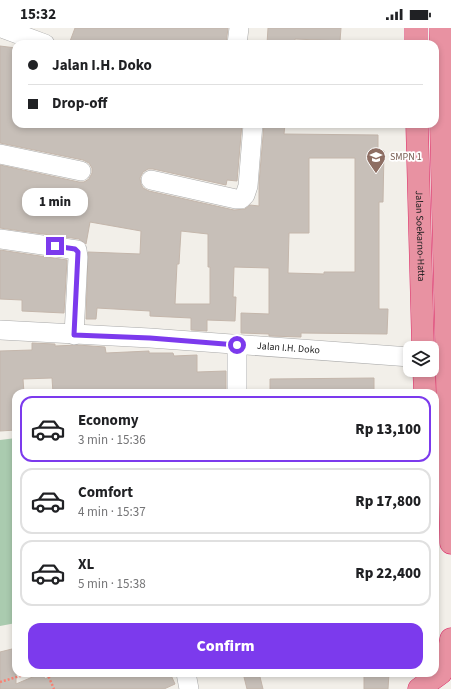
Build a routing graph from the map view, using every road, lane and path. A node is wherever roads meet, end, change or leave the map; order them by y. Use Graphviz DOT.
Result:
graph roads {
  1 [pos="238,28"];
  2 [pos="416,28"];
  3 [pos="441,28"];
  4 [pos="9,29"];
  5 [pos="35,40"];
  6 [pos="237,40"];
  7 [pos="416,40"];
  8 [pos="253,128"];
  9 [pos="417,128"];
  10 [pos="0,154"];
  11 [pos="81,171"];
  12 [pos="151,180"];
  13 [pos="0,239"];
  14 [pos="0,330"];
  15 [pos="74,335"];
  16 [pos="423,341"];
  17 [pos="237,345"];
  18 [pos="403,357"];
  19 [pos="443,357"];
  20 [pos="424,377"];
  21 [pos="237,389"];
  22 [pos="425,389"];
  23 [pos="451,543"];
  24 [pos="451,639"];
  25 [pos="439,674"];
  26 [pos="17,677"];
  27 [pos="49,677"];
  28 [pos="187,677"];
  29 [pos="433,677"];
  30 [pos="0,682"];
  31 [pos="424,682"];
  32 [pos="54,689"];
  33 [pos="189,689"];
  1 -- 6 [label="street"];
  2 -- 7 [label="highway"];
  3 -- 19 [label="highway"];
  4 -- 5 [label="street"];
  8 -- 12 [label="street"];
  9 -- 16 [label="highway, Jalan Soekarno-Hatta"];
  10 -- 11 [label="street"];
  13 -- 15 [label="street"];
  14 -- 15 [label="street, Jalan I.H. Doko"];
  15 -- 17 [label="street, Jalan I.H. Doko"];
  17 -- 18 [label="street, Jalan I.H. Doko"];
  17 -- 21 [label="street"];
  19 -- 23 [label="highway"];
  20 -- 22 [label="highway"];
  24 -- 25 [label="highway"];
  26 -- 30 [label="path"];
  27 -- 32 [label="path"];
  28 -- 33 [label="street"];
  29 -- 31 [label="highway"];
}
